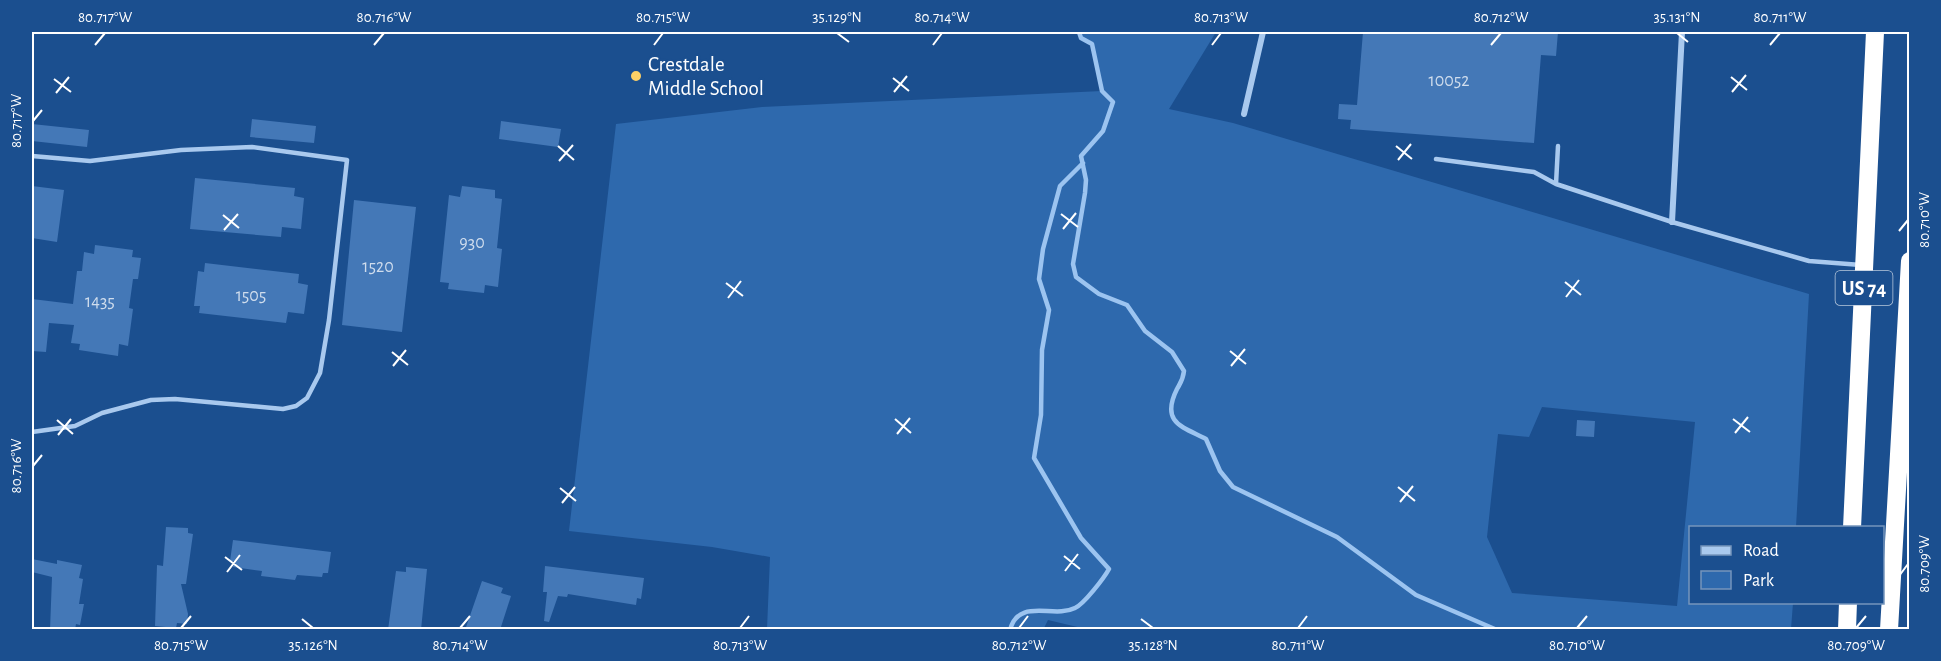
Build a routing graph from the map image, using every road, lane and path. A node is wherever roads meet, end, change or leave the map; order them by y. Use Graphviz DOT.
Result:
graph roads {
  1 [pos="1263,32"];
  2 [pos="1682,32"];
  3 [pos="1875,32"];
  4 [pos="1244,114"];
  5 [pos="1558,146"];
  6 [pos="32,156"];
  7 [pos="1436,159"];
  8 [pos="1556,184"];
  9 [pos="1672,222"];
  10 [pos="1910,261"];
  11 [pos="1865,265"];
  12 [pos="32,432"];
  13 [pos="1852,526"];
  14 [pos="1848,604"];
  15 [pos="1847,630"];
  16 [pos="1889,630"];
  1 -- 4 [label="street"];
  2 -- 9 [label="street"];
  3 -- 11 [label="highway, US 74"];
  5 -- 8 [label="lane"];
  6 -- 12 [label="lane"];
  7 -- 8 [label="lane"];
  8 -- 9 [label="lane"];
  9 -- 11 [label="lane"];
  10 -- 16 [label="highway, US 74"];
  11 -- 13 [label="highway, US 74"];
  14 -- 15 [label="highway"];
}
